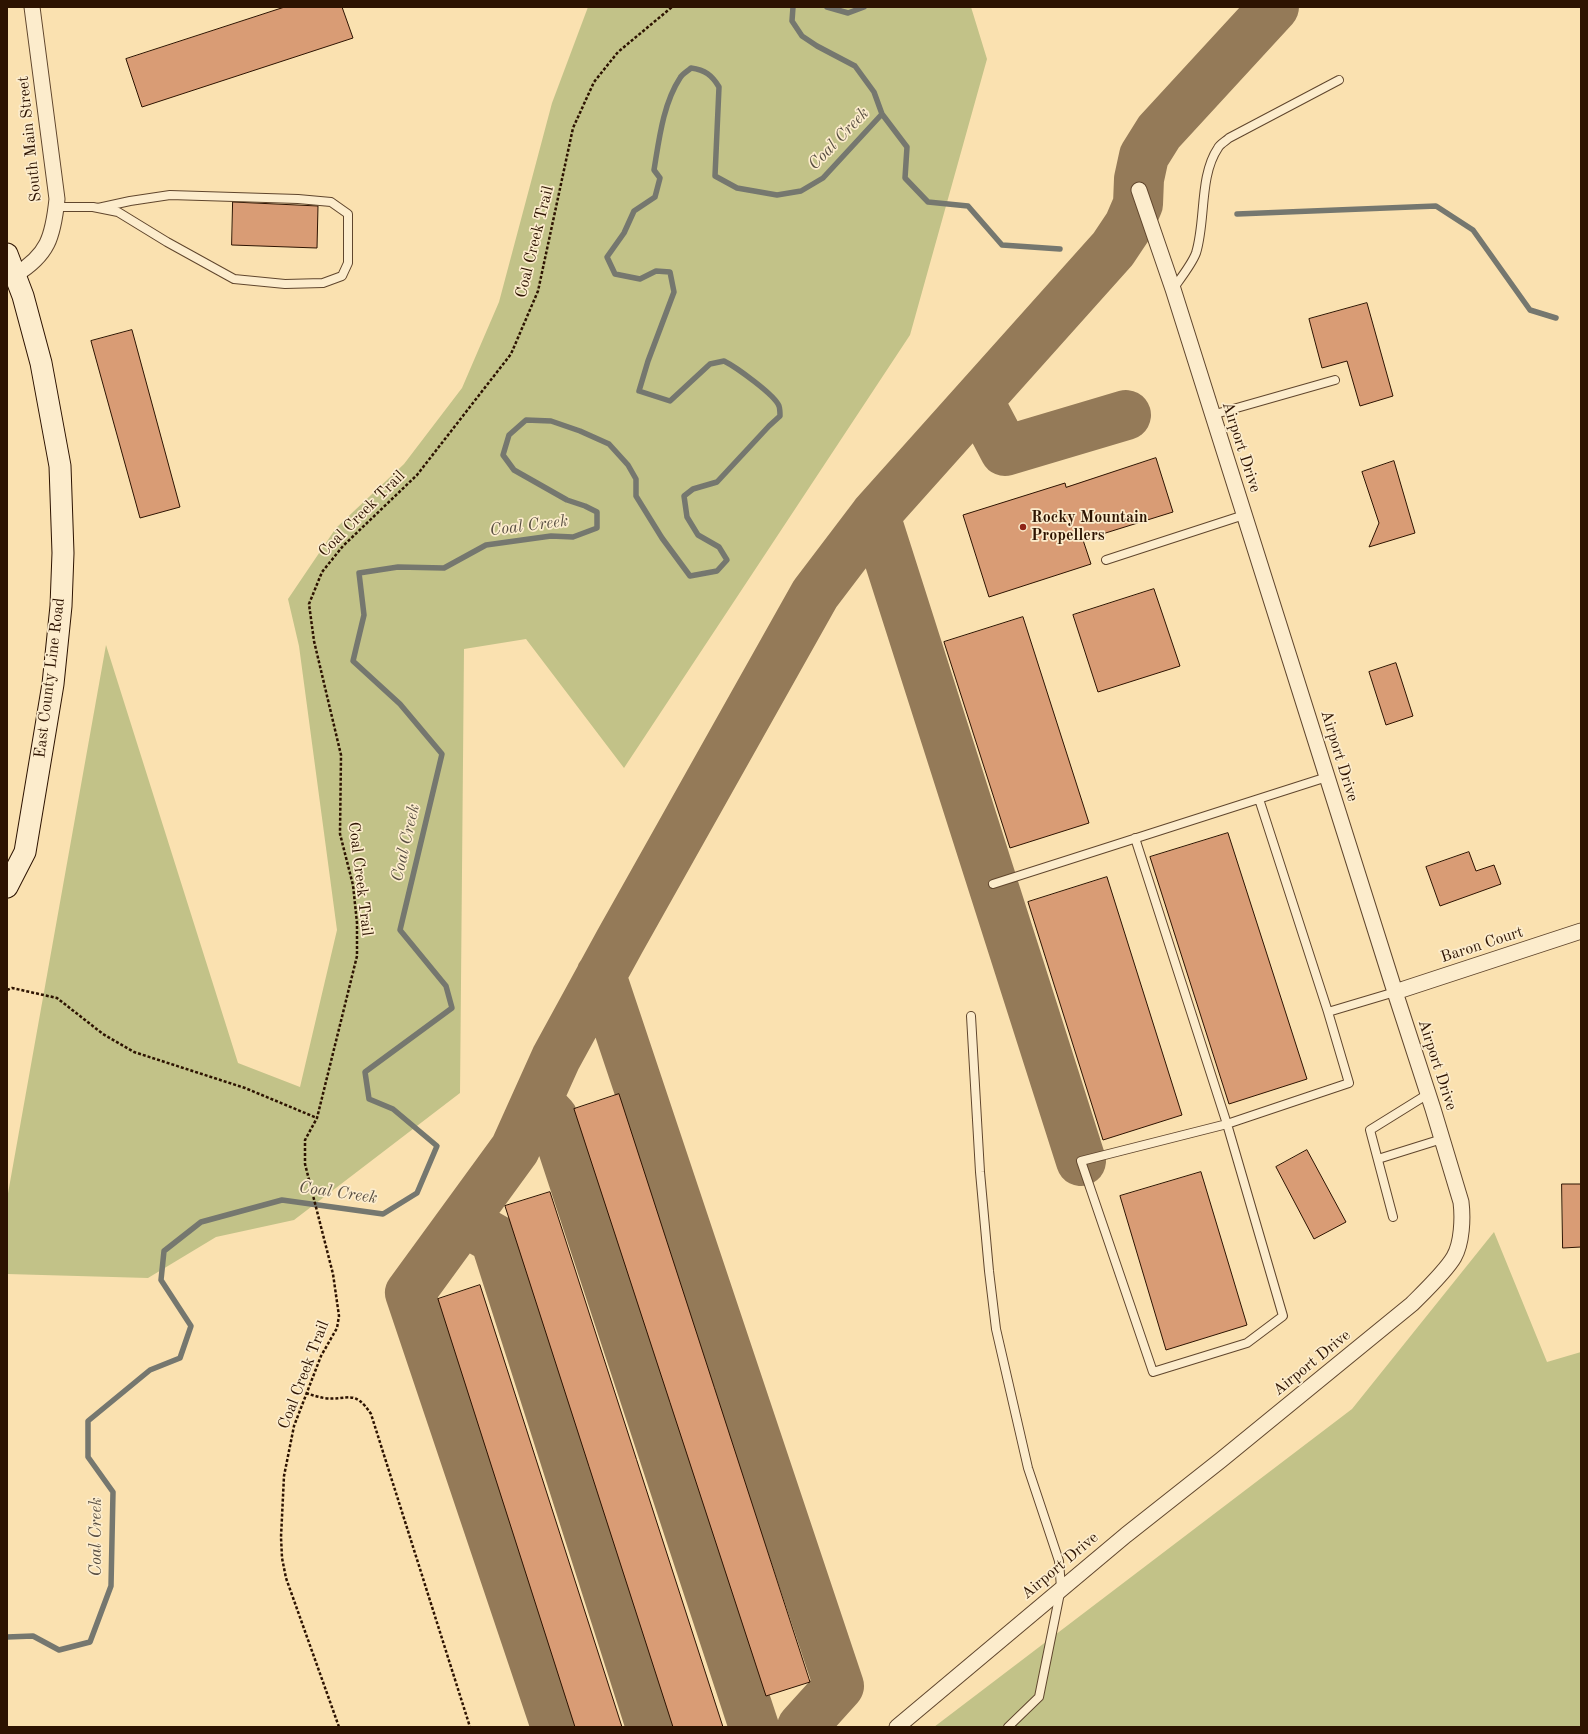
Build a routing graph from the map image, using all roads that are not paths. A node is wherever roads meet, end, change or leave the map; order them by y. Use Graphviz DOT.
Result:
graph roads {
  1 [pos="32,7"];
  2 [pos="1339,80"];
  3 [pos="1139,190"];
  4 [pos="56,207"];
  5 [pos="98,208"];
  6 [pos="7,254"];
  7 [pos="15,275"];
  8 [pos="1173,289"];
  9 [pos="1335,380"];
  10 [pos="1212,415"];
  11 [pos="1244,515"];
  12 [pos="1106,560"];
  13 [pos="1327,777"];
  14 [pos="1259,799"];
  15 [pos="1135,838"];
  16 [pos="993,884"];
  17 [pos="7,887"];
  18 [pos="1581,931"];
  19 [pos="1394,992"];
  20 [pos="1328,1012"];
  21 [pos="971,1016"];
  22 [pos="1428,1094"];
  23 [pos="1227,1124"];
  24 [pos="1442,1139"];
  25 [pos="1378,1159"];
  26 [pos="1393,1217"];
  27 [pos="1061,1588"];
  28 [pos="897,1727"];
  29 [pos="1008,1727"];
  1 -- 4 [label="street, South Main Street"];
  2 -- 8 [label="lane"];
  3 -- 8 [label="street, Airport Drive"];
  4 -- 5 [label="lane"];
  4 -- 7 [label="street, South Main Street"];
  5 -- 5 [label="lane"];
  6 -- 7 [label="main road, East County Line Road"];
  7 -- 17 [label="main road, East County Line Road"];
  8 -- 10 [label="street, Airport Drive"];
  9 -- 10 [label="lane"];
  10 -- 11 [label="street, Airport Drive"];
  11 -- 12 [label="lane"];
  11 -- 13 [label="street, Airport Drive"];
  13 -- 14 [label="lane"];
  13 -- 19 [label="street, Airport Drive"];
  14 -- 15 [label="lane"];
  14 -- 20 [label="lane"];
  15 -- 16 [label="lane"];
  15 -- 23 [label="lane"];
  18 -- 19 [label="street, Baron Court"];
  19 -- 20 [label="lane"];
  19 -- 22 [label="street, Airport Drive"];
  20 -- 23 [label="lane"];
  21 -- 27 [label="lane"];
  22 -- 24 [label="street, Airport Drive"];
  22 -- 25 [label="lane"];
  23 -- 23 [label="lane"];
  24 -- 25 [label="lane"];
  24 -- 27 [label="street, Airport Drive"];
  25 -- 26 [label="lane"];
  27 -- 28 [label="street, Airport Drive"];
  27 -- 29 [label="lane"];
}
